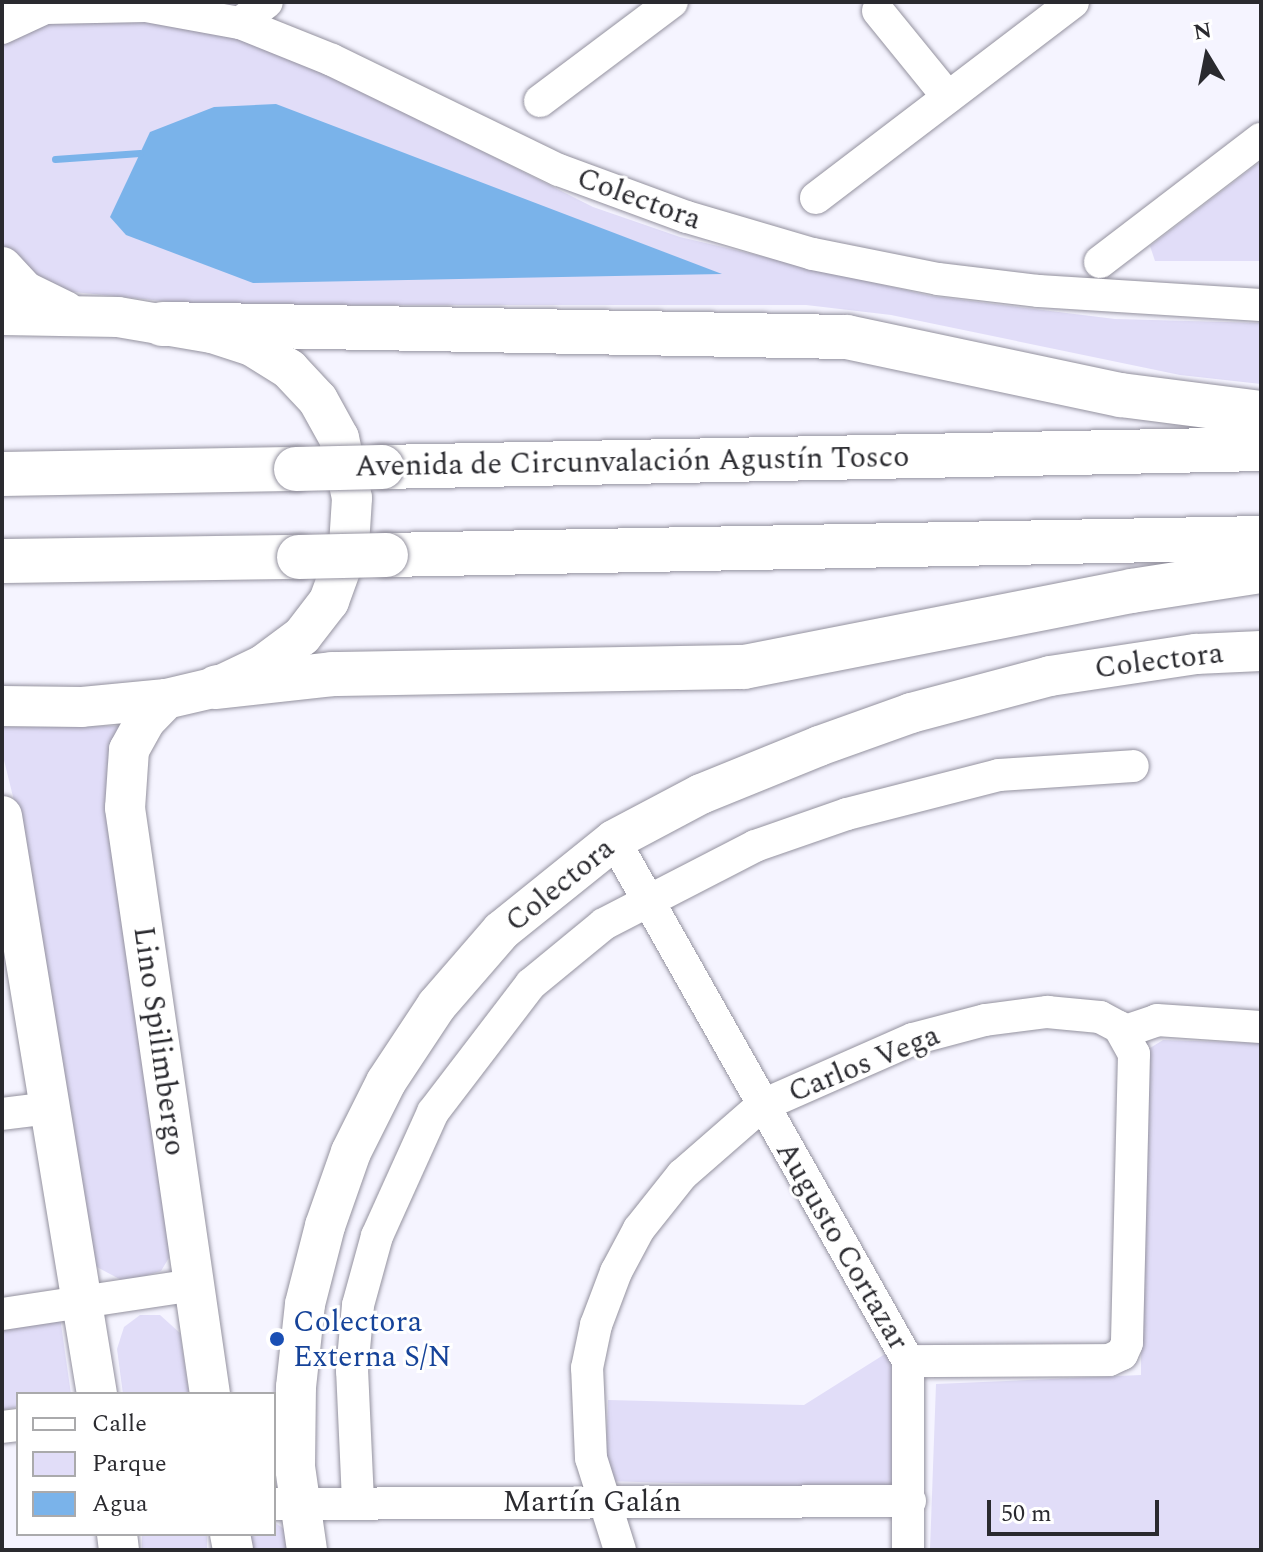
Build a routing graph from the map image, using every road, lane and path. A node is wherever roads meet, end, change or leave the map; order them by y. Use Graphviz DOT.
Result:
graph roads {
  1 [pos="267,2"];
  2 [pos="672,2"];
  3 [pos="1073,2"];
  4 [pos="30,5"];
  5 [pos="878,11"];
  6 [pos="240,23"];
  7 [pos="2,28"];
  8 [pos="948,97"];
  9 [pos="540,101"];
  10 [pos="1261,139"];
  11 [pos="816,198"];
  12 [pos="1100,262"];
  13 [pos="2,267"];
  14 [pos="1261,305"];
  15 [pos="72,313"];
  16 [pos="2,315"];
  17 [pos="162,324"];
  18 [pos="1261,413"];
  19 [pos="1261,449"];
  20 [pos="2,474"];
  21 [pos="1261,538"];
  22 [pos="2,561"];
  23 [pos="1261,571"];
  24 [pos="1261,651"];
  25 [pos="217,687"];
  26 [pos="166,699"];
  27 [pos="2,706"];
  28 [pos="1133,766"];
  29 [pos="2,816"];
  30 [pos="614,840"];
  31 [pos="645,901"];
  32 [pos="2,910"];
  33 [pos="35,1009"];
  34 [pos="1261,1027"];
  35 [pos="1123,1032"];
  36 [pos="761,1106"];
  37 [pos="50,1108"];
  38 [pos="2,1114"];
  39 [pos="194,1285"];
  40 [pos="82,1301"];
  41 [pos="2,1314"];
  42 [pos="908,1361"];
  43 [pos="97,1392"];
  44 [pos="210,1392"];
  45 [pos="358,1501"];
  46 [pos="910,1501"];
  47 [pos="286,1502"];
  48 [pos="601,1502"];
  49 [pos="307,1550"];
  50 [pos="620,1550"];
  51 [pos="908,1550"];
  1 -- 6 [label="street"];
  2 -- 9 [label="street"];
  3 -- 8 [label="street"];
  4 -- 6 [label="street, Colectora"];
  4 -- 7 [label="street, Colectora"];
  5 -- 8 [label="street"];
  6 -- 14 [label="street, Colectora"];
  8 -- 11 [label="street"];
  10 -- 12 [label="street"];
  13 -- 15 [label="main road"];
  15 -- 16 [label="main road"];
  15 -- 17 [label="main road"];
  17 -- 18 [label="highway"];
  17 -- 25 [label="main road"];
  19 -- 20 [label="highway, Avenida de Circunvalación Agustín Tosco, bridge"];
  21 -- 22 [label="highway, bridge"];
  23 -- 25 [label="highway"];
  24 -- 30 [label="main road, Colectora"];
  25 -- 26 [label="main road"];
  26 -- 27 [label="main road"];
  26 -- 39 [label="main road, Lino Spilimbergo"];
  28 -- 31 [label="street"];
  29 -- 33 [label="main road"];
  30 -- 31 [label="street, Augusto Cortazar"];
  30 -- 47 [label="main road, Colectora"];
  31 -- 36 [label="street, Augusto Cortazar"];
  31 -- 45 [label="street"];
  32 -- 33 [label="main road"];
  33 -- 37 [label="main road"];
  34 -- 35 [label="street"];
  35 -- 36 [label="street, Carlos Vega"];
  35 -- 42 [label="street"];
  36 -- 42 [label="street, Augusto Cortazar"];
  36 -- 48 [label="street, Carlos Vega"];
  37 -- 38 [label="street"];
  37 -- 40 [label="main road"];
  39 -- 40 [label="street"];
  39 -- 44 [label="main road, Lino Spilimbergo"];
  40 -- 41 [label="street"];
  40 -- 43 [label="main road"];
  42 -- 46 [label="street, Augusto Cortazar"];
  45 -- 47 [label="street, Martín Galán"];
  45 -- 48 [label="street, Martín Galán"];
  46 -- 48 [label="street, Martín Galán"];
  46 -- 51 [label="street, Augusto Cortazar"];
  47 -- 49 [label="main road, Colectora"];
  48 -- 50 [label="street, Carlos Vega"];
}
